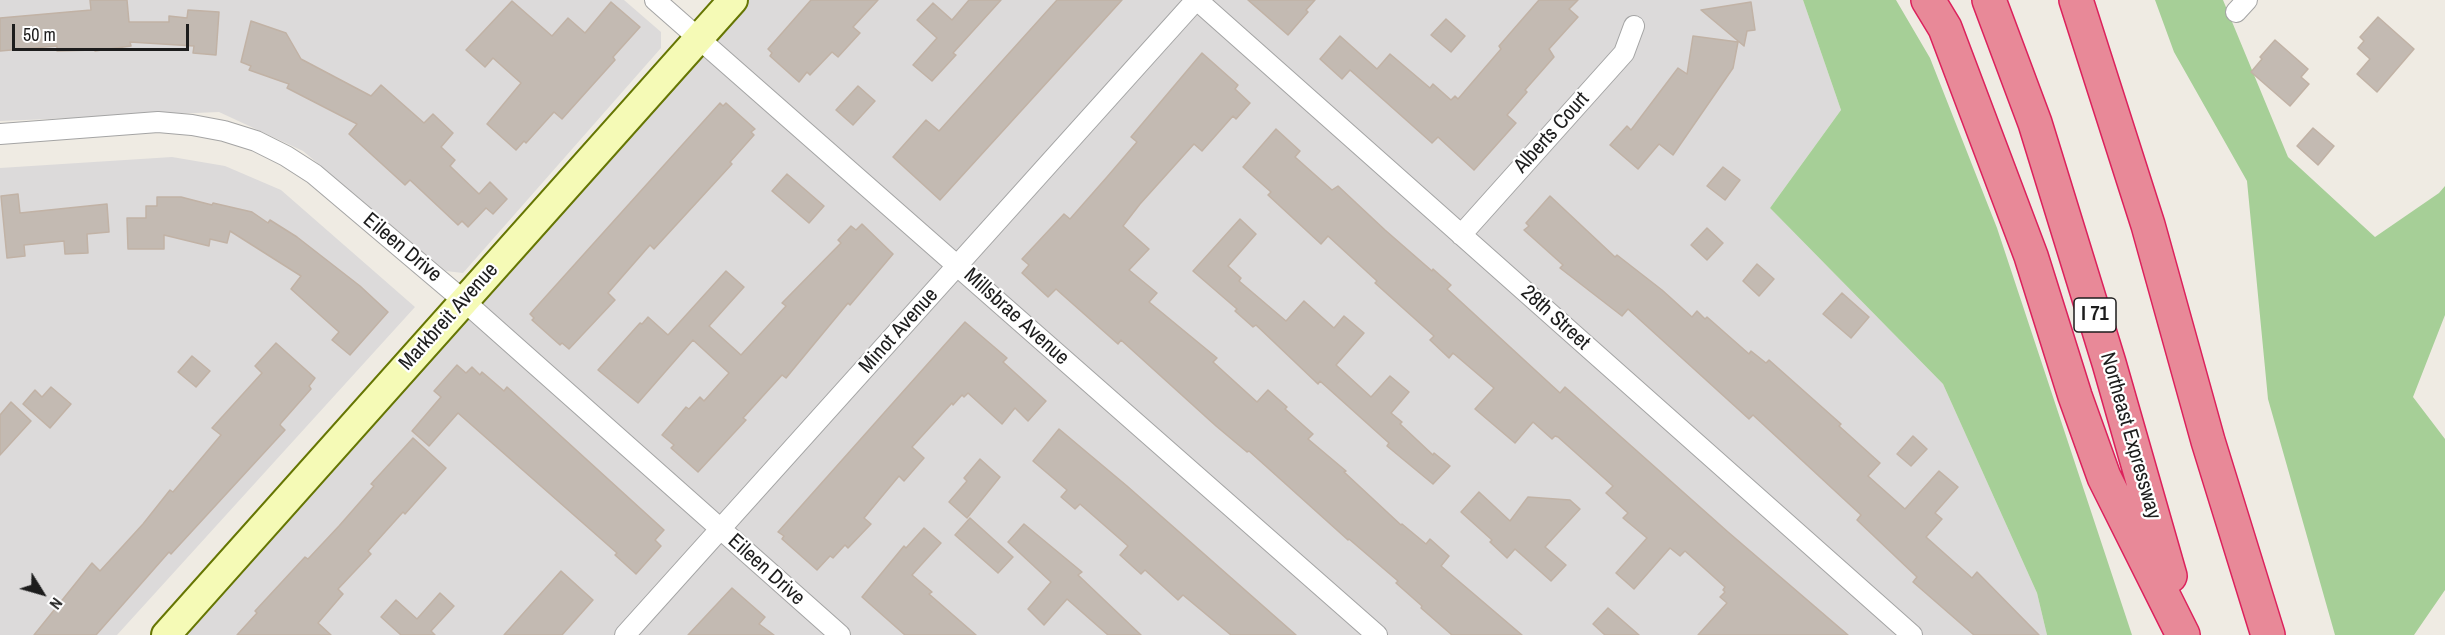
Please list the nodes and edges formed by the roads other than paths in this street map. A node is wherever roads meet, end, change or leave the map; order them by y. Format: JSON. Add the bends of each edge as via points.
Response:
{"nodes":[{"id":1,"x":655,"y":0,"type":"edge"},
{"id":2,"x":733,"y":0,"type":"edge"},
{"id":3,"x":1197,"y":0,"type":"edge"},
{"id":4,"x":1928,"y":0,"type":"edge"},
{"id":5,"x":1989,"y":0,"type":"edge"},
{"id":6,"x":2076,"y":0,"type":"edge"},
{"id":7,"x":1635,"y":26,"type":"dead end"},
{"id":8,"x":699,"y":38,"type":"junction"},
{"id":9,"x":0,"y":134,"type":"edge"},
{"id":10,"x":1461,"y":235,"type":"junction"},
{"id":11,"x":958,"y":266,"type":"junction"},
{"id":12,"x":464,"y":301,"type":"junction"},
{"id":13,"x":720,"y":529,"type":"junction"},
{"id":14,"x":166,"y":635,"type":"edge"},
{"id":15,"x":625,"y":635,"type":"edge"},
{"id":16,"x":840,"y":635,"type":"edge"},
{"id":17,"x":1377,"y":635,"type":"edge"},
{"id":18,"x":1912,"y":635,"type":"edge"},
{"id":19,"x":2185,"y":635,"type":"edge"},
{"id":20,"x":2268,"y":635,"type":"edge"}],
"edges":[{"from":1,"to":8,"type":"street","name":"Millsbrae Avenue"},
{"from":2,"to":8,"type":"street","name":"Markbreit Avenue"},
{"from":3,"to":10,"type":"street","name":"28th Street"},
{"from":3,"to":11,"type":"street","name":"Minot Avenue"},
{"from":4,"to":19,"type":"highway","via":[[1945,28],[2031,255],[2104,477]]},
{"from":5,"to":19,"type":"highway","name":"Northeast Expressway","number":"I 71","via":[[2035,123],[2109,363]]},
{"from":6,"to":20,"type":"highway","via":[[2148,225],[2208,441]]},
{"from":7,"to":10,"type":"street","name":"Alberts Court","via":[[1624,53]]},
{"from":8,"to":11,"type":"street","name":"Millsbrae Avenue"},
{"from":8,"to":12,"type":"street","name":"Markbreit Avenue"},
{"from":9,"to":12,"type":"street","name":"Eileen Drive","via":[[158,122],[192,124],[256,141],[314,174]]},
{"from":10,"to":18,"type":"street","name":"28th Street"},
{"from":11,"to":13,"type":"street","name":"Minot Avenue"},
{"from":11,"to":17,"type":"street","name":"Millsbrae Avenue"},
{"from":12,"to":13,"type":"street","name":"Eileen Drive"},
{"from":12,"to":14,"type":"street","name":"Markbreit Avenue"},
{"from":13,"to":15,"type":"street","name":"Minot Avenue"},
{"from":13,"to":16,"type":"street","name":"Eileen Drive"}]}
